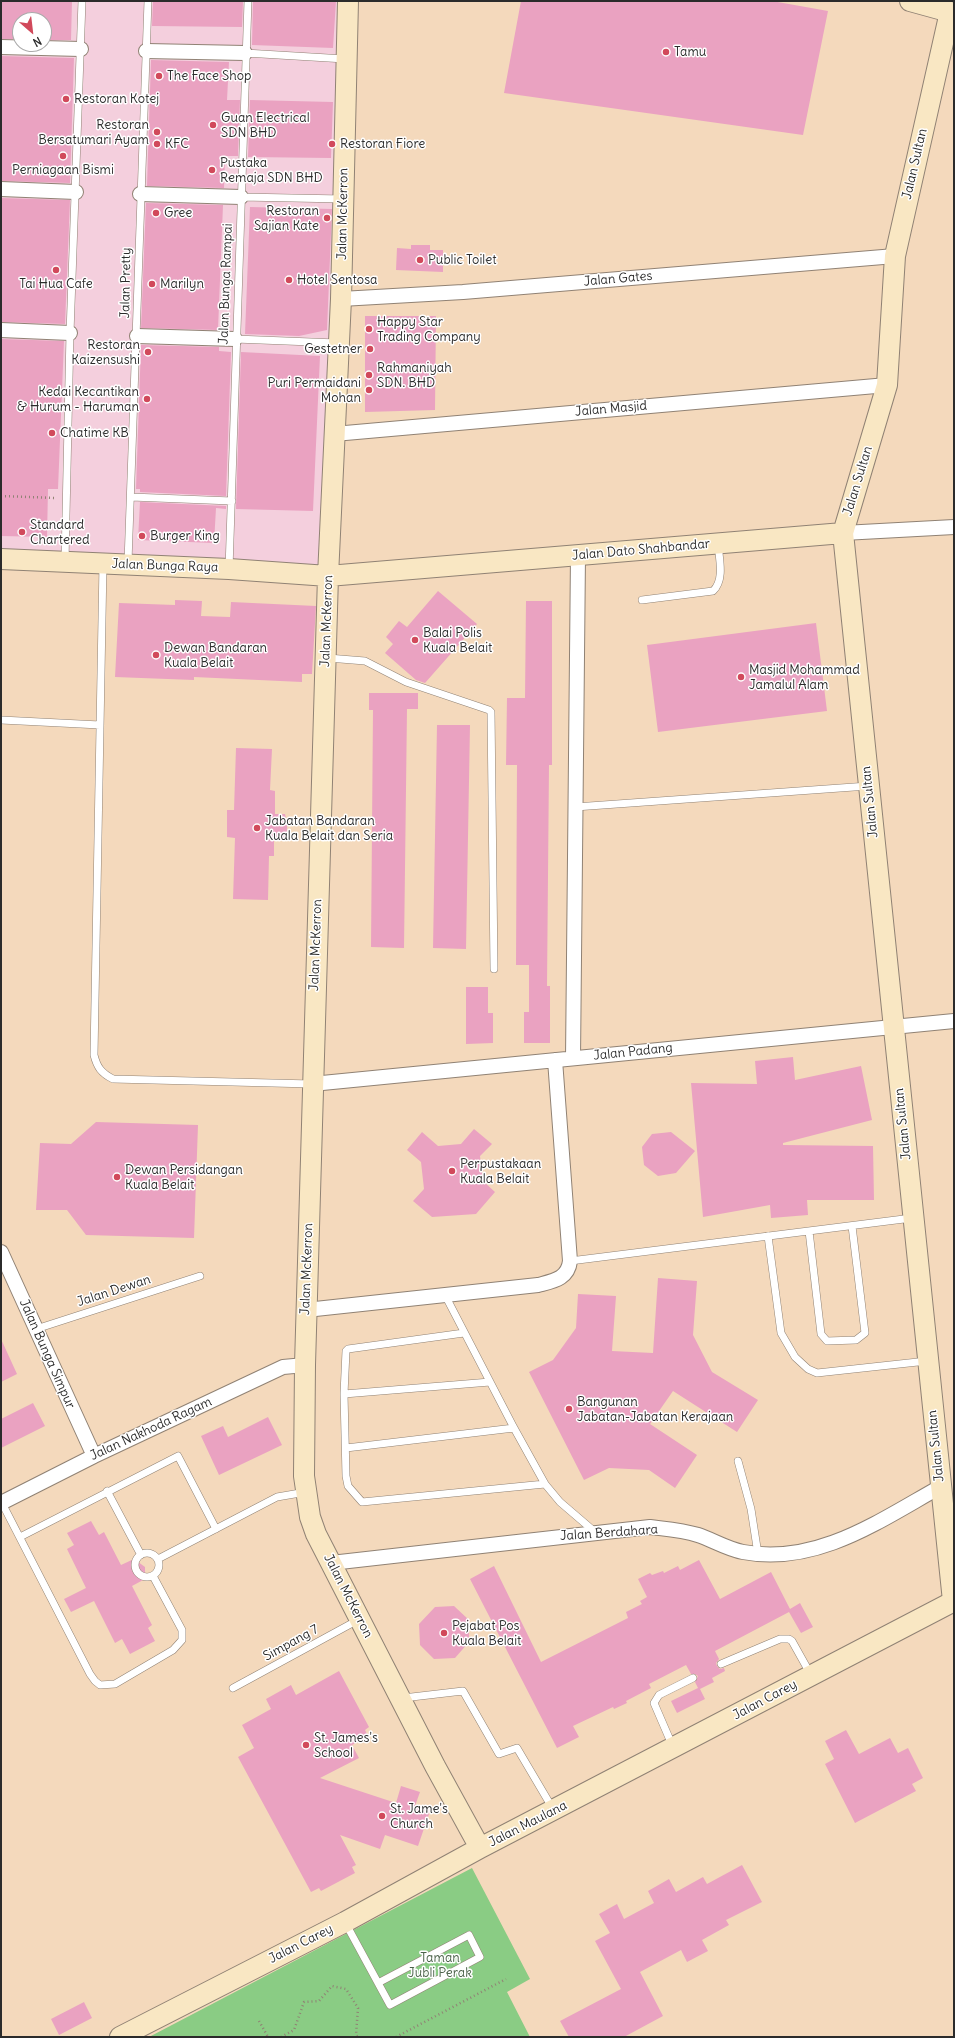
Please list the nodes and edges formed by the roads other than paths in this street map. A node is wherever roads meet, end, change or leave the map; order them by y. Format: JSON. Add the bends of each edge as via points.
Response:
{"nodes":[{"id":1,"x":82,"y":1,"type":"edge"},
{"id":2,"x":148,"y":1,"type":"edge"},
{"id":3,"x":248,"y":1,"type":"edge"},
{"id":4,"x":348,"y":1,"type":"edge"},
{"id":5,"x":910,"y":1,"type":"edge"},
{"id":6,"x":952,"y":13,"type":"edge"},
{"id":7,"x":1,"y":47,"type":"edge"},
{"id":8,"x":81,"y":49,"type":"junction"},
{"id":9,"x":146,"y":51,"type":"junction"},
{"id":10,"x":245,"y":53,"type":"junction"},
{"id":11,"x":346,"y":59,"type":"junction"},
{"id":12,"x":1,"y":188,"type":"edge"},
{"id":13,"x":76,"y":192,"type":"junction"},
{"id":14,"x":140,"y":194,"type":"junction"},
{"id":15,"x":241,"y":197,"type":"junction"},
{"id":16,"x":343,"y":199,"type":"junction"},
{"id":17,"x":895,"y":256,"type":"junction"},
{"id":18,"x":341,"y":299,"type":"junction"},
{"id":19,"x":1,"y":330,"type":"edge"},
{"id":20,"x":70,"y":333,"type":"junction"},
{"id":21,"x":137,"y":336,"type":"junction"},
{"id":22,"x":235,"y":339,"type":"junction"},
{"id":23,"x":340,"y":343,"type":"junction"},
{"id":24,"x":888,"y":384,"type":"junction"},
{"id":25,"x":334,"y":434,"type":"junction"},
{"id":26,"x":131,"y":497,"type":"junction"},
{"id":27,"x":232,"y":501,"type":"junction"},
{"id":28,"x":954,"y":527,"type":"edge"},
{"id":29,"x":843,"y":533,"type":"junction"},
{"id":30,"x":718,"y":544,"type":"junction"},
{"id":31,"x":578,"y":555,"type":"junction"},
{"id":32,"x":1,"y":559,"type":"edge"},
{"id":33,"x":65,"y":562,"type":"junction"},
{"id":34,"x":103,"y":564,"type":"junction"},
{"id":35,"x":128,"y":565,"type":"junction"},
{"id":36,"x":229,"y":569,"type":"junction"},
{"id":37,"x":328,"y":576,"type":"junction"},
{"id":38,"x":642,"y":600,"type":"dead end"},
{"id":39,"x":326,"y":658,"type":"junction"},
{"id":40,"x":1,"y":720,"type":"edge"},
{"id":41,"x":100,"y":725,"type":"junction"},
{"id":42,"x":868,"y":786,"type":"junction"},
{"id":43,"x":575,"y":807,"type":"junction"},
{"id":44,"x":494,"y":970,"type":"dead end"},
{"id":45,"x":954,"y":1021,"type":"edge"},
{"id":46,"x":893,"y":1027,"type":"junction"},
{"id":47,"x":573,"y":1058,"type":"junction"},
{"id":48,"x":555,"y":1060,"type":"junction"},
{"id":49,"x":312,"y":1084,"type":"junction"},
{"id":50,"x":912,"y":1218,"type":"junction"},
{"id":51,"x":852,"y":1226,"type":"junction"},
{"id":52,"x":809,"y":1231,"type":"junction"},
{"id":53,"x":768,"y":1236,"type":"junction"},
{"id":54,"x":1,"y":1252,"type":"edge"},
{"id":55,"x":570,"y":1261,"type":"junction"},
{"id":56,"x":200,"y":1276,"type":"dead end"},
{"id":57,"x":445,"y":1295,"type":"junction"},
{"id":58,"x":306,"y":1310,"type":"junction"},
{"id":59,"x":36,"y":1329,"type":"junction"},
{"id":60,"x":464,"y":1333,"type":"junction"},
{"id":61,"x":927,"y":1361,"type":"junction"},
{"id":62,"x":305,"y":1365,"type":"junction"},
{"id":63,"x":490,"y":1382,"type":"junction"},
{"id":64,"x":344,"y":1394,"type":"junction"},
{"id":65,"x":514,"y":1428,"type":"junction"},
{"id":66,"x":346,"y":1448,"type":"junction"},
{"id":67,"x":94,"y":1456,"type":"junction"},
{"id":68,"x":738,"y":1461,"type":"dead end"},
{"id":69,"x":545,"y":1484,"type":"junction"},
{"id":70,"x":940,"y":1487,"type":"junction"},
{"id":71,"x":107,"y":1491,"type":"junction"},
{"id":72,"x":306,"y":1492,"type":"junction"},
{"id":73,"x":2,"y":1503,"type":"edge"},
{"id":74,"x":216,"y":1529,"type":"junction"},
{"id":75,"x":595,"y":1532,"type":"junction"},
{"id":76,"x":20,"y":1537,"type":"junction"},
{"id":77,"x":758,"y":1554,"type":"junction"},
{"id":78,"x":141,"y":1555,"type":"junction"},
{"id":79,"x":158,"y":1559,"type":"junction"},
{"id":80,"x":331,"y":1563,"type":"junction"},
{"id":81,"x":153,"y":1576,"type":"junction"},
{"id":82,"x":954,"y":1601,"type":"edge"},
{"id":83,"x":360,"y":1619,"type":"junction"},
{"id":84,"x":721,"y":1664,"type":"dead end"},
{"id":85,"x":811,"y":1675,"type":"junction"},
{"id":86,"x":693,"y":1678,"type":"dead end"},
{"id":87,"x":233,"y":1688,"type":"dead end"},
{"id":88,"x":401,"y":1699,"type":"junction"},
{"id":89,"x":673,"y":1748,"type":"junction"},
{"id":90,"x":576,"y":1799,"type":"joint"},
{"id":91,"x":554,"y":1811,"type":"junction"},
{"id":92,"x":480,"y":1848,"type":"junction"},
{"id":93,"x":345,"y":1922,"type":"junction"},
{"id":94,"x":378,"y":1983,"type":"junction"},
{"id":95,"x":120,"y":2037,"type":"edge"}],
"edges":[{"from":1,"to":8,"type":"lane"},
{"from":2,"to":9,"type":"lane","name":"Jalan Pretty"},
{"from":3,"to":10,"type":"lane","name":"Jalan Bunga Rampai"},
{"from":4,"to":11,"type":"street","name":"Jalan McKerron"},
{"from":5,"to":6,"type":"street"},
{"from":6,"to":17,"type":"street","name":"Jalan Sultan"},
{"from":7,"to":8,"type":"street"},
{"from":8,"to":13,"type":"lane"},
{"from":9,"to":10,"type":"street"},
{"from":9,"to":14,"type":"lane","name":"Jalan Pretty"},
{"from":10,"to":11,"type":"lane"},
{"from":10,"to":15,"type":"lane","name":"Jalan Bunga Rampai"},
{"from":11,"to":16,"type":"street","name":"Jalan McKerron"},
{"from":12,"to":13,"type":"street"},
{"from":13,"to":20,"type":"lane"},
{"from":14,"to":15,"type":"street"},
{"from":14,"to":21,"type":"lane","name":"Jalan Pretty"},
{"from":15,"to":16,"type":"lane"},
{"from":15,"to":22,"type":"lane","name":"Jalan Bunga Rampai"},
{"from":16,"to":18,"type":"street","name":"Jalan McKerron"},
{"from":17,"to":18,"type":"street","name":"Jalan Gates","via":[[463,292]]},
{"from":17,"to":24,"type":"street","name":"Jalan Sultan"},
{"from":18,"to":23,"type":"street","name":"Jalan McKerron"},
{"from":19,"to":20,"type":"street"},
{"from":20,"to":33,"type":"lane"},
{"from":21,"to":22,"type":"street"},
{"from":21,"to":26,"type":"lane","name":"Jalan Pretty"},
{"from":22,"to":23,"type":"lane"},
{"from":22,"to":27,"type":"lane","name":"Jalan Bunga Rampai"},
{"from":23,"to":25,"type":"street","name":"Jalan McKerron"},
{"from":24,"to":25,"type":"street","name":"Jalan Masjid"},
{"from":24,"to":29,"type":"street","name":"Jalan Sultan"},
{"from":25,"to":37,"type":"street","name":"Jalan McKerron"},
{"from":26,"to":27,"type":"lane"},
{"from":26,"to":35,"type":"lane","name":"Jalan Pretty"},
{"from":27,"to":36,"type":"lane","name":"Jalan Bunga Rampai"},
{"from":28,"to":29,"type":"street","name":"Jalan Dato Shahbandar"},
{"from":29,"to":30,"type":"street","name":"Jalan Dato Shahbandar"},
{"from":29,"to":42,"type":"street","name":"Jalan Sultan"},
{"from":30,"to":31,"type":"street","name":"Jalan Dato Shahbandar"},
{"from":30,"to":38,"type":"lane","via":[[720,580],[718,587],[713,591]]},
{"from":31,"to":37,"type":"street","name":"Jalan Dato Shahbandar"},
{"from":31,"to":43,"type":"street"},
{"from":32,"to":33,"type":"street","name":"Jalan Bunga Raya"},
{"from":33,"to":34,"type":"street","name":"Jalan Bunga Raya"},
{"from":34,"to":35,"type":"street","name":"Jalan Bunga Raya"},
{"from":34,"to":41,"type":"lane"},
{"from":35,"to":36,"type":"street","name":"Jalan Bunga Raya"},
{"from":36,"to":37,"type":"street","name":"Jalan Bunga Raya"},
{"from":37,"to":39,"type":"street","name":"Jalan McKerron"},
{"from":39,"to":44,"type":"lane","via":[[365,661],[406,682],[491,712]]},
{"from":39,"to":49,"type":"street","name":"Jalan McKerron"},
{"from":40,"to":41,"type":"lane"},
{"from":41,"to":49,"type":"lane","via":[[94,1055],[97,1065],[103,1074],[113,1079]]},
{"from":42,"to":43,"type":"lane"},
{"from":42,"to":46,"type":"street","name":"Jalan Sultan"},
{"from":43,"to":47,"type":"street"},
{"from":45,"to":46,"type":"street","name":"Jalan Padang"},
{"from":46,"to":47,"type":"street","name":"Jalan Padang"},
{"from":46,"to":50,"type":"street","name":"Jalan Sultan"},
{"from":47,"to":48,"type":"street","name":"Jalan Padang"},
{"from":48,"to":49,"type":"street","name":"Jalan Padang"},
{"from":48,"to":55,"type":"street"},
{"from":49,"to":58,"type":"street","name":"Jalan McKerron"},
{"from":50,"to":51,"type":"lane"},
{"from":50,"to":61,"type":"street","name":"Jalan Sultan"},
{"from":51,"to":52,"type":"lane"},
{"from":51,"to":52,"type":"lane","via":[[864,1334],[856,1340],[827,1341],[821,1334]]},
{"from":52,"to":53,"type":"lane"},
{"from":53,"to":55,"type":"lane"},
{"from":53,"to":61,"type":"lane","via":[[781,1333],[795,1357],[808,1369],[817,1373]]},
{"from":54,"to":59,"type":"street","name":"Jalan Bunga Simpur"},
{"from":55,"to":57,"type":"street","via":[[569,1270],[554,1281]]},
{"from":56,"to":59,"type":"lane","name":"Jalan Dewan"},
{"from":57,"to":58,"type":"street"},
{"from":57,"to":60,"type":"lane"},
{"from":58,"to":62,"type":"street","name":"Jalan McKerron"},
{"from":59,"to":67,"type":"street","name":"Jalan Bunga Simpur"},
{"from":60,"to":63,"type":"lane"},
{"from":60,"to":64,"type":"lane","via":[[348,1349]]},
{"from":61,"to":70,"type":"street","name":"Jalan Sultan"},
{"from":62,"to":67,"type":"street","name":"Jalan Nakhoda Ragam","via":[[283,1367]]},
{"from":62,"to":72,"type":"street","name":"Jalan McKerron"},
{"from":63,"to":64,"type":"lane"},
{"from":63,"to":65,"type":"lane"},
{"from":64,"to":66,"type":"lane"},
{"from":65,"to":66,"type":"lane"},
{"from":65,"to":69,"type":"lane"},
{"from":66,"to":69,"type":"lane","via":[[348,1486],[362,1502]]},
{"from":67,"to":73,"type":"street","name":"Jalan Nakhoda Ragam"},
{"from":68,"to":77,"type":"lane","via":[[751,1509]]},
{"from":69,"to":75,"type":"lane","via":[[560,1502]]},
{"from":70,"to":77,"type":"street","name":"Jalan Berdahara","via":[[834,1543],[785,1555]]},
{"from":70,"to":82,"type":"street","name":"Jalan Sultan"},
{"from":71,"to":74,"type":"lane","via":[[178,1456]]},
{"from":71,"to":76,"type":"lane"},
{"from":71,"to":78,"type":"lane"},
{"from":72,"to":74,"type":"lane","via":[[276,1497]]},
{"from":72,"to":80,"type":"street","name":"Jalan McKerron","via":[[313,1526]]},
{"from":73,"to":76,"type":"lane"},
{"from":74,"to":79,"type":"lane"},
{"from":75,"to":77,"type":"street","name":"Jalan Berdahara","via":[[650,1527],[672,1529],[698,1535],[742,1552]]},
{"from":75,"to":80,"type":"street","name":"Jalan Berdahara"},
{"from":76,"to":81,"type":"lane","via":[[90,1674],[100,1685],[115,1684],[173,1650],[182,1640],[182,1630]]},
{"from":78,"to":79,"type":"lane","via":[[148,1553]]},
{"from":78,"to":81,"type":"lane","via":[[135,1561],[135,1569],[141,1576]]},
{"from":79,"to":81,"type":"lane","via":[[158,1570]]},
{"from":80,"to":83,"type":"street","name":"Jalan McKerron"},
{"from":82,"to":85,"type":"street","name":"Jalan Carey"},
{"from":83,"to":87,"type":"lane","name":"Simpang 7"},
{"from":83,"to":88,"type":"street","name":"Jalan McKerron"},
{"from":84,"to":85,"type":"lane","via":[[785,1638],[792,1641]]},
{"from":85,"to":89,"type":"street","name":"Jalan Carey"},
{"from":86,"to":89,"type":"lane","via":[[659,1695],[654,1703]]},
{"from":88,"to":91,"type":"lane","via":[[463,1690],[499,1754],[517,1748]]},
{"from":88,"to":92,"type":"street","name":"Jalan McKerron"},
{"from":89,"to":90,"type":"street","name":"Jalan Carey"},
{"from":90,"to":91,"type":"street","name":"Jalan Maulana"},
{"from":91,"to":92,"type":"street","name":"Jalan Maulana"},
{"from":92,"to":93,"type":"street","name":"Jalan Carey"},
{"from":93,"to":94,"type":"lane"},
{"from":93,"to":95,"type":"street","name":"Jalan Carey","via":[[144,2028]]},
{"from":94,"to":94,"type":"lane","via":[[390,2005],[480,1957],[469,1935]]}]}
